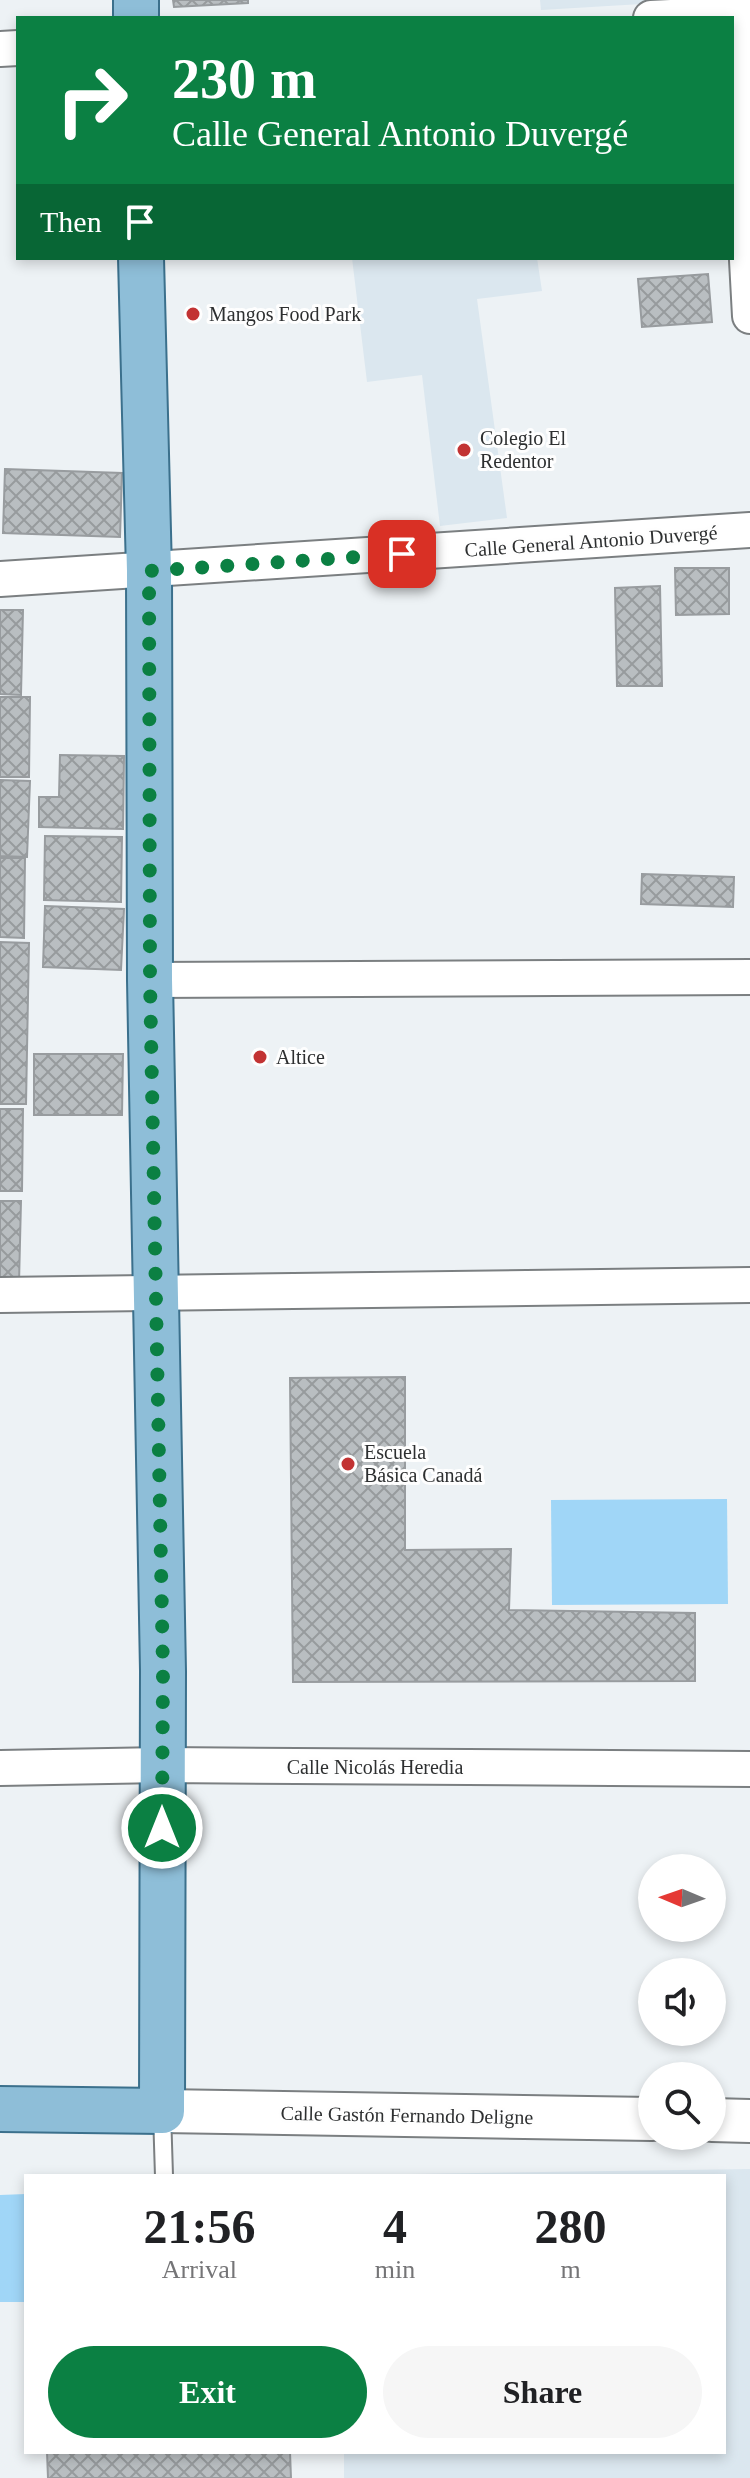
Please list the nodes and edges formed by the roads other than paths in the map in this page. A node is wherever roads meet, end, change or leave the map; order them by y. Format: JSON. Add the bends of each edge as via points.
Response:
{"nodes":[{"id":1,"x":739,"y":9,"type":"edge"},
{"id":2,"x":671,"y":16,"type":"edge"},
{"id":3,"x":141,"y":260,"type":"edge"},
{"id":4,"x":750,"y":316,"type":"edge"},
{"id":5,"x":750,"y":530,"type":"edge"},
{"id":6,"x":149,"y":571,"type":"junction"},
{"id":7,"x":0,"y":579,"type":"edge"},
{"id":8,"x":750,"y":977,"type":"edge"},
{"id":9,"x":150,"y":980,"type":"junction"},
{"id":10,"x":750,"y":1285,"type":"edge"},
{"id":11,"x":154,"y":1293,"type":"junction"},
{"id":12,"x":0,"y":1295,"type":"edge"},
{"id":13,"x":162,"y":1765,"type":"junction"},
{"id":14,"x":0,"y":1768,"type":"edge"},
{"id":15,"x":750,"y":1769,"type":"edge"},
{"id":16,"x":0,"y":2109,"type":"edge"},
{"id":17,"x":162,"y":2111,"type":"junction"},
{"id":18,"x":638,"y":2119,"type":"edge"},
{"id":19,"x":726,"y":2120,"type":"edge"},
{"id":20,"x":750,"y":2121,"type":"edge"},
{"id":21,"x":164,"y":2174,"type":"edge"}],
"edges":[{"from":1,"to":2,"type":"street"},
{"from":1,"to":4,"type":"street"},
{"from":3,"to":6,"type":"main road"},
{"from":5,"to":6,"type":"street","name":"Calle General Antonio Duvergé"},
{"from":6,"to":7,"type":"street","name":"Calle General Antonio Duvergé"},
{"from":6,"to":9,"type":"main road"},
{"from":8,"to":9,"type":"street"},
{"from":9,"to":11,"type":"main road"},
{"from":10,"to":11,"type":"street"},
{"from":11,"to":12,"type":"street"},
{"from":11,"to":13,"type":"main road"},
{"from":13,"to":14,"type":"street","name":"Calle Nicolás Heredia"},
{"from":13,"to":15,"type":"street","name":"Calle Nicolás Heredia"},
{"from":13,"to":17,"type":"main road"},
{"from":16,"to":17,"type":"main road"},
{"from":17,"to":18,"type":"street","name":"Calle Gastón Fernando Deligne"},
{"from":17,"to":21,"type":"lane"},
{"from":19,"to":20,"type":"street"}]}
